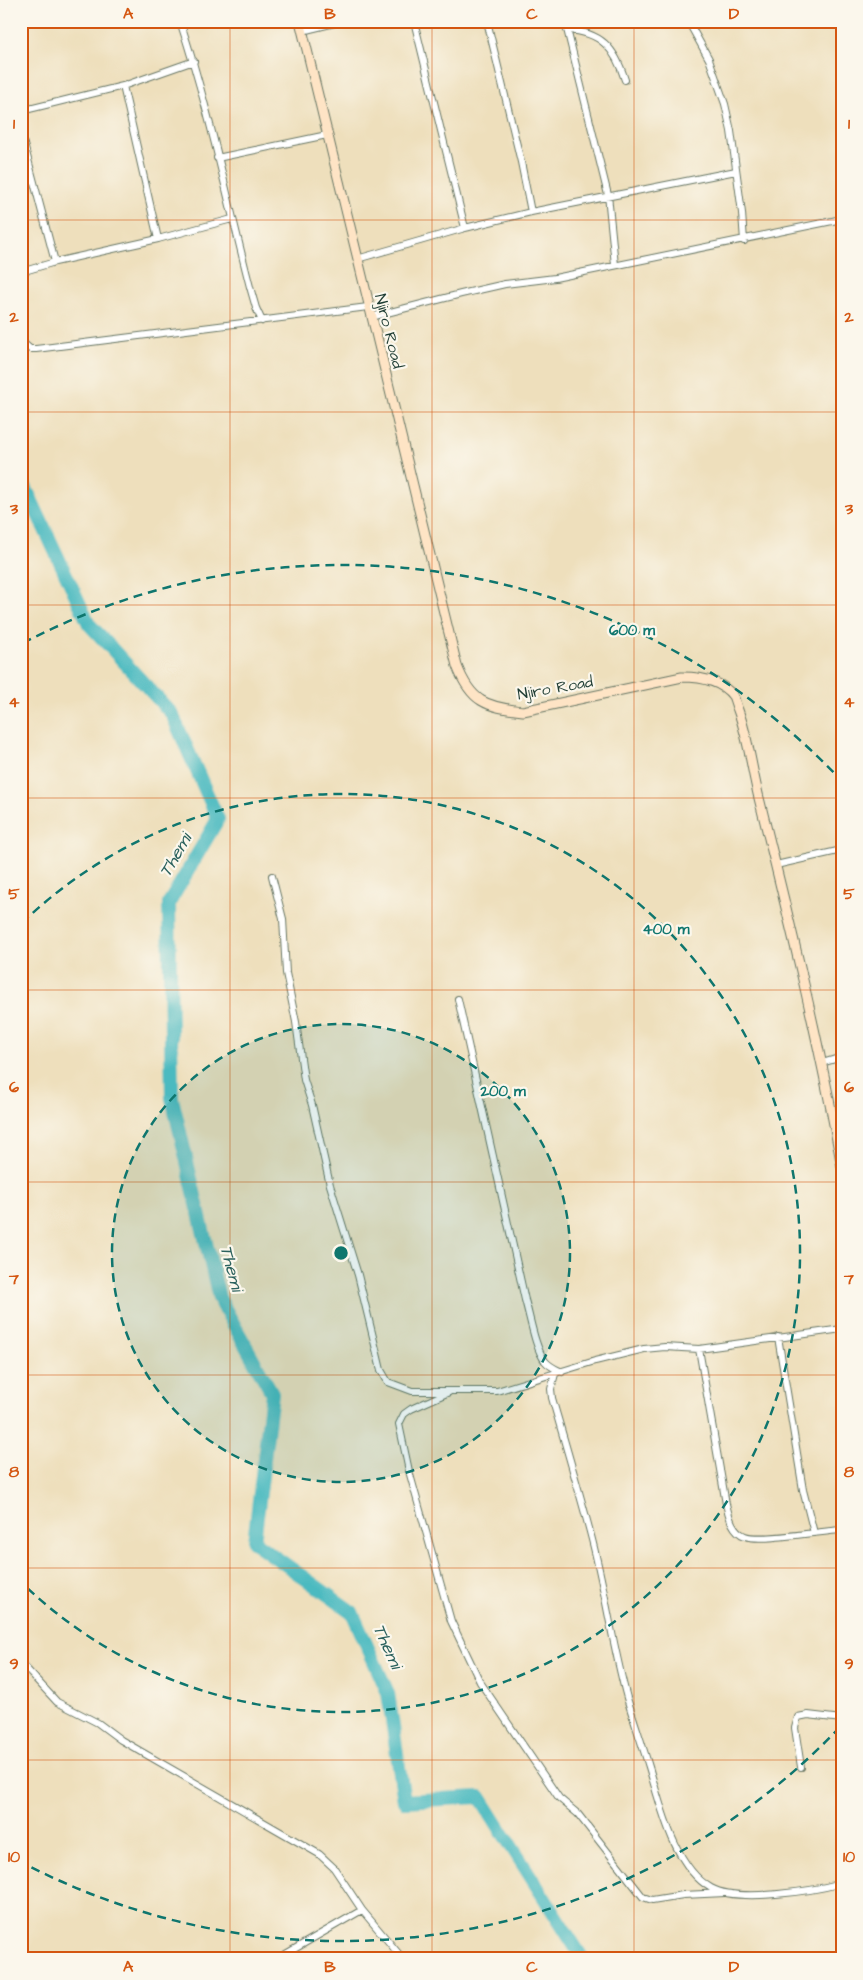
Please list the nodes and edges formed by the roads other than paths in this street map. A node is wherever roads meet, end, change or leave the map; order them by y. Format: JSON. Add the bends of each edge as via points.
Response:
{"nodes":[{"id":1,"x":180,"y":21,"type":"edge"},
{"id":2,"x":300,"y":21,"type":"edge"},
{"id":3,"x":344,"y":21,"type":"edge"},
{"id":4,"x":414,"y":21,"type":"edge"},
{"id":5,"x":487,"y":21,"type":"edge"},
{"id":6,"x":565,"y":21,"type":"edge"},
{"id":7,"x":688,"y":21,"type":"edge"},
{"id":8,"x":567,"y":30,"type":"junction"},
{"id":9,"x":302,"y":31,"type":"junction"},
{"id":10,"x":194,"y":61,"type":"junction"},
{"id":11,"x":625,"y":80,"type":"dead end"},
{"id":12,"x":123,"y":86,"type":"junction"},
{"id":13,"x":21,"y":111,"type":"edge"},
{"id":14,"x":21,"y":133,"type":"edge"},
{"id":15,"x":327,"y":135,"type":"junction"},
{"id":16,"x":217,"y":158,"type":"junction"},
{"id":17,"x":736,"y":171,"type":"junction"},
{"id":18,"x":608,"y":196,"type":"junction"},
{"id":19,"x":531,"y":212,"type":"junction"},
{"id":20,"x":232,"y":219,"type":"junction"},
{"id":21,"x":842,"y":219,"type":"edge"},
{"id":22,"x":465,"y":228,"type":"junction"},
{"id":23,"x":158,"y":239,"type":"junction"},
{"id":24,"x":744,"y":241,"type":"junction"},
{"id":25,"x":357,"y":259,"type":"junction"},
{"id":26,"x":55,"y":262,"type":"junction"},
{"id":27,"x":615,"y":264,"type":"junction"},
{"id":28,"x":21,"y":272,"type":"edge"},
{"id":29,"x":368,"y":307,"type":"junction"},
{"id":30,"x":371,"y":317,"type":"junction"},
{"id":31,"x":262,"y":322,"type":"junction"},
{"id":32,"x":21,"y":341,"type":"edge"},
{"id":33,"x":842,"y":850,"type":"edge"},
{"id":34,"x":776,"y":865,"type":"junction"},
{"id":35,"x":272,"y":876,"type":"dead end"},
{"id":36,"x":458,"y":999,"type":"dead end"},
{"id":37,"x":842,"y":1057,"type":"edge"},
{"id":38,"x":822,"y":1063,"type":"junction"},
{"id":39,"x":838,"y":1129,"type":"edge"},
{"id":40,"x":842,"y":1168,"type":"edge"},
{"id":41,"x":842,"y":1329,"type":"edge"},
{"id":42,"x":778,"y":1337,"type":"junction"},
{"id":43,"x":699,"y":1349,"type":"junction"},
{"id":44,"x":562,"y":1372,"type":"junction"},
{"id":45,"x":555,"y":1374,"type":"junction"},
{"id":46,"x":453,"y":1390,"type":"junction"},
{"id":47,"x":842,"y":1530,"type":"edge"},
{"id":48,"x":814,"y":1533,"type":"junction"},
{"id":49,"x":21,"y":1663,"type":"edge"},
{"id":50,"x":842,"y":1719,"type":"edge"},
{"id":51,"x":801,"y":1767,"type":"dead end"},
{"id":52,"x":842,"y":1883,"type":"edge"},
{"id":53,"x":725,"y":1894,"type":"junction"},
{"id":54,"x":362,"y":1910,"type":"junction"},
{"id":55,"x":277,"y":1959,"type":"edge"},
{"id":56,"x":403,"y":1959,"type":"edge"}],
"edges":[{"from":1,"to":10,"type":"street"},
{"from":2,"to":9,"type":"street","name":"Njiro Road"},
{"from":3,"to":9,"type":"street"},
{"from":4,"to":22,"type":"street"},
{"from":5,"to":19,"type":"street"},
{"from":6,"to":8,"type":"street"},
{"from":7,"to":17,"type":"street","via":[[709,59],[725,104]]},
{"from":8,"to":11,"type":"street","via":[[582,31],[599,39],[620,62]]},
{"from":8,"to":18,"type":"street"},
{"from":9,"to":15,"type":"street","name":"Njiro Road"},
{"from":10,"to":12,"type":"street"},
{"from":10,"to":16,"type":"street"},
{"from":12,"to":13,"type":"street"},
{"from":12,"to":23,"type":"street"},
{"from":14,"to":26,"type":"street"},
{"from":15,"to":16,"type":"street"},
{"from":15,"to":25,"type":"street","name":"Njiro Road"},
{"from":16,"to":20,"type":"street"},
{"from":17,"to":18,"type":"street"},
{"from":17,"to":24,"type":"street"},
{"from":18,"to":19,"type":"street"},
{"from":18,"to":27,"type":"street"},
{"from":19,"to":22,"type":"street"},
{"from":20,"to":23,"type":"street"},
{"from":20,"to":31,"type":"street"},
{"from":21,"to":24,"type":"street"},
{"from":22,"to":25,"type":"street"},
{"from":23,"to":26,"type":"street"},
{"from":24,"to":27,"type":"street"},
{"from":25,"to":29,"type":"street","name":"Njiro Road"},
{"from":26,"to":28,"type":"street"},
{"from":27,"to":30,"type":"street","via":[[555,278],[505,284]]},
{"from":29,"to":30,"type":"street","name":"Njiro Road"},
{"from":29,"to":31,"type":"street"},
{"from":30,"to":34,"type":"street","name":"Njiro Road","via":[[457,666],[469,691],[484,703],[499,709],[523,711],[682,676],[710,680],[732,696],[742,721]]},
{"from":31,"to":32,"type":"street","via":[[36,349],[30,349]]},
{"from":33,"to":34,"type":"street"},
{"from":34,"to":38,"type":"street","name":"Njiro Road"},
{"from":35,"to":46,"type":"street","via":[[283,919],[286,973],[304,1080],[381,1370],[388,1382],[412,1391]]},
{"from":36,"to":44,"type":"street","via":[[536,1341],[544,1360]]},
{"from":37,"to":38,"type":"street"},
{"from":38,"to":39,"type":"street","name":"Njiro Road"},
{"from":39,"to":40,"type":"street","name":"Njiro Road"},
{"from":41,"to":42,"type":"street"},
{"from":42,"to":43,"type":"street"},
{"from":42,"to":48,"type":"street","via":[[803,1490]]},
{"from":43,"to":44,"type":"street","via":[[644,1349]]},
{"from":43,"to":48,"type":"street","via":[[730,1521],[745,1536],[760,1538]]},
{"from":44,"to":45,"type":"street"},
{"from":45,"to":46,"type":"street","via":[[497,1391]]},
{"from":45,"to":53,"type":"street","via":[[550,1389],[552,1398],[590,1532],[627,1699],[666,1822],[683,1859],[696,1877]]},
{"from":46,"to":53,"type":"street","via":[[411,1409],[399,1424],[451,1621],[480,1682],[559,1798],[578,1814],[643,1897],[652,1900]]},
{"from":47,"to":48,"type":"street"},
{"from":49,"to":54,"type":"street","via":[[57,1702],[319,1854],[334,1868]]},
{"from":50,"to":51,"type":"street","via":[[798,1717],[795,1728]]},
{"from":52,"to":53,"type":"street","via":[[808,1891]]},
{"from":54,"to":55,"type":"street"},
{"from":54,"to":56,"type":"street"}]}
